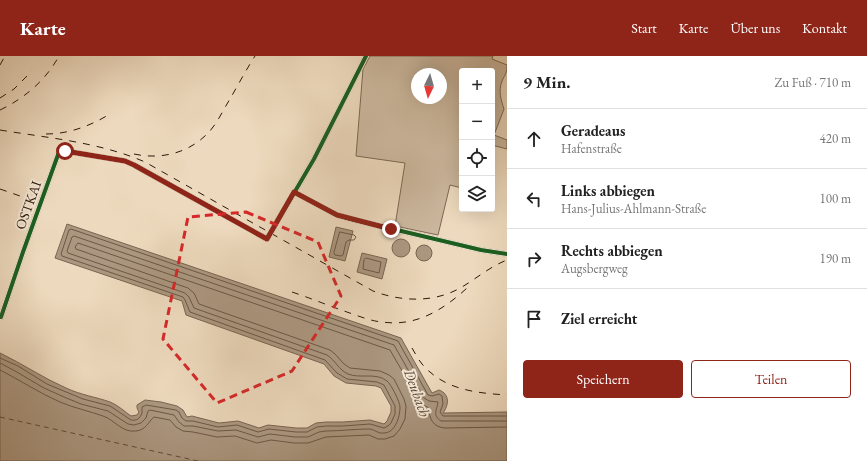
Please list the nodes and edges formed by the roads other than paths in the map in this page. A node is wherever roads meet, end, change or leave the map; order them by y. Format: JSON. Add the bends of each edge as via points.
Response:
{"nodes":[{"id":1,"x":366,"y":56,"type":"edge"},
{"id":2,"x":294,"y":192,"type":"junction"},
{"id":3,"x":507,"y":254,"type":"edge"},
{"id":4,"x":2,"y":317,"type":"dead end"}],
"edges":[{"from":1,"to":2,"type":"street"},
{"from":2,"to":3,"type":"street","via":[[337,215]]},
{"from":2,"to":4,"type":"street","name":"OSTKAI","via":[[267,239],[125,161],[59,152]]}]}
